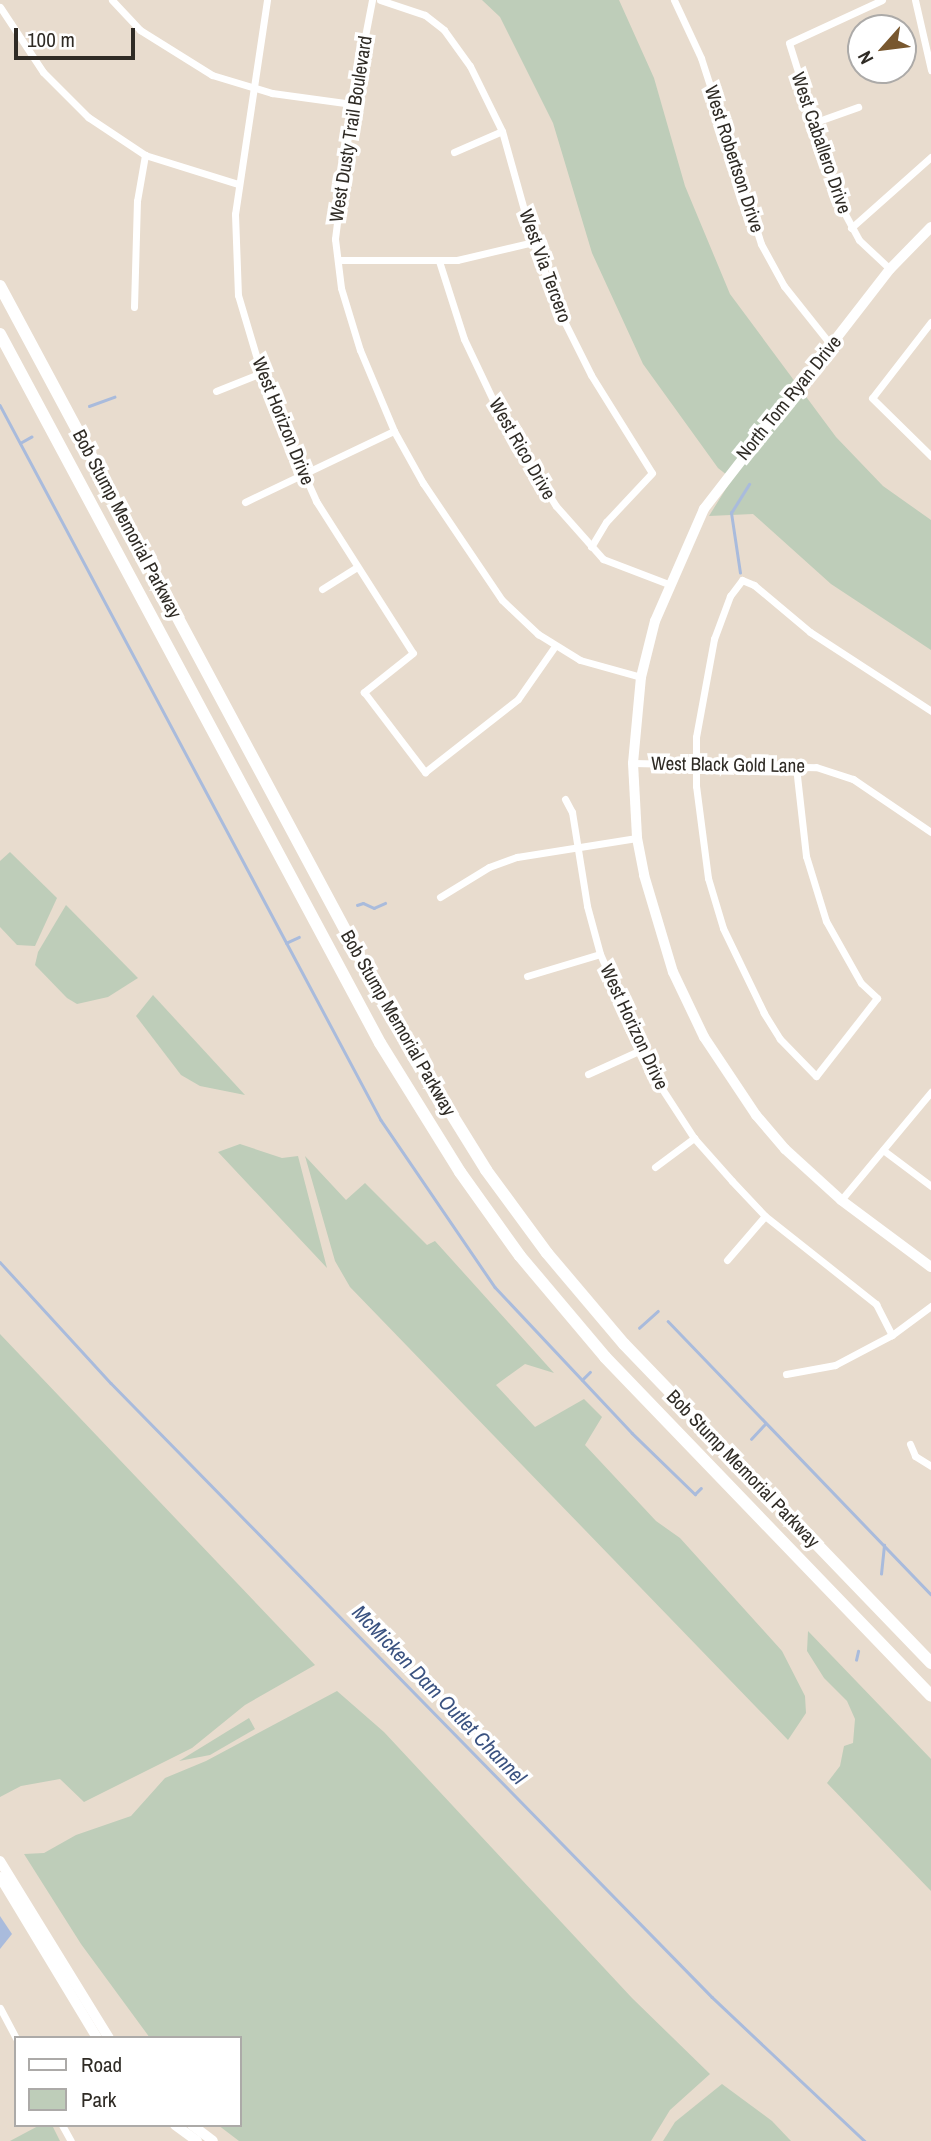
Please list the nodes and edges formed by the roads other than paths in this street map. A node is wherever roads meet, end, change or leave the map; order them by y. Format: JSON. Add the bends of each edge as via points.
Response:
{"nodes":[{"id":1,"x":112,"y":0,"type":"edge"},
{"id":2,"x":267,"y":0,"type":"edge"},
{"id":3,"x":372,"y":0,"type":"edge"},
{"id":4,"x":380,"y":0,"type":"edge"},
{"id":5,"x":674,"y":0,"type":"edge"},
{"id":6,"x":881,"y":0,"type":"edge"},
{"id":7,"x":915,"y":0,"type":"edge"},
{"id":8,"x":0,"y":7,"type":"edge"},
{"id":9,"x":931,"y":70,"type":"edge"},
{"id":10,"x":252,"y":87,"type":"junction"},
{"id":11,"x":352,"y":104,"type":"junction"},
{"id":12,"x":858,"y":107,"type":"dead end"},
{"id":13,"x":813,"y":123,"type":"junction"},
{"id":14,"x":502,"y":131,"type":"junction"},
{"id":15,"x":454,"y":152,"type":"dead end"},
{"id":16,"x":145,"y":155,"type":"junction"},
{"id":17,"x":931,"y":157,"type":"edge"},
{"id":18,"x":238,"y":184,"type":"junction"},
{"id":19,"x":931,"y":227,"type":"edge"},
{"id":20,"x":851,"y":228,"type":"junction"},
{"id":21,"x":533,"y":242,"type":"junction"},
{"id":22,"x":338,"y":260,"type":"junction"},
{"id":23,"x":439,"y":261,"type":"junction"},
{"id":24,"x":890,"y":270,"type":"junction"},
{"id":25,"x":0,"y":286,"type":"edge"},
{"id":26,"x":134,"y":307,"type":"dead end"},
{"id":27,"x":931,"y":322,"type":"edge"},
{"id":28,"x":0,"y":334,"type":"edge"},
{"id":29,"x":831,"y":345,"type":"junction"},
{"id":30,"x":261,"y":373,"type":"junction"},
{"id":31,"x":216,"y":391,"type":"dead end"},
{"id":32,"x":394,"y":431,"type":"junction"},
{"id":33,"x":931,"y":456,"type":"edge"},
{"id":34,"x":304,"y":475,"type":"junction"},
{"id":35,"x":245,"y":502,"type":"dead end"},
{"id":36,"x":591,"y":547,"type":"junction"},
{"id":37,"x":355,"y":568,"type":"junction"},
{"id":38,"x":668,"y":584,"type":"junction"},
{"id":39,"x":322,"y":589,"type":"dead end"},
{"id":40,"x":555,"y":646,"type":"junction"},
{"id":41,"x":641,"y":677,"type":"junction"},
{"id":42,"x":931,"y":711,"type":"edge"},
{"id":43,"x":633,"y":763,"type":"junction"},
{"id":44,"x":696,"y":765,"type":"junction"},
{"id":45,"x":796,"y":767,"type":"junction"},
{"id":46,"x":565,"y":799,"type":"dead end"},
{"id":47,"x":931,"y":832,"type":"edge"},
{"id":48,"x":637,"y":838,"type":"junction"},
{"id":49,"x":577,"y":847,"type":"junction"},
{"id":50,"x":440,"y":897,"type":"dead end"},
{"id":51,"x":600,"y":954,"type":"junction"},
{"id":52,"x":527,"y":976,"type":"dead end"},
{"id":53,"x":641,"y":1049,"type":"junction"},
{"id":54,"x":588,"y":1074,"type":"dead end"},
{"id":55,"x":931,"y":1092,"type":"edge"},
{"id":56,"x":694,"y":1138,"type":"junction"},
{"id":57,"x":883,"y":1150,"type":"junction"},
{"id":58,"x":655,"y":1167,"type":"dead end"},
{"id":59,"x":931,"y":1186,"type":"edge"},
{"id":60,"x":841,"y":1200,"type":"junction"},
{"id":61,"x":765,"y":1216,"type":"junction"},
{"id":62,"x":727,"y":1260,"type":"dead end"},
{"id":63,"x":931,"y":1267,"type":"edge"},
{"id":64,"x":931,"y":1306,"type":"edge"},
{"id":65,"x":892,"y":1335,"type":"junction"},
{"id":66,"x":786,"y":1374,"type":"dead end"},
{"id":67,"x":910,"y":1444,"type":"dead end"},
{"id":68,"x":931,"y":1466,"type":"edge"},
{"id":69,"x":931,"y":1663,"type":"edge"},
{"id":70,"x":931,"y":1696,"type":"edge"},
{"id":71,"x":1,"y":1869,"type":"edge"},
{"id":72,"x":0,"y":2008,"type":"edge"},
{"id":73,"x":15,"y":2036,"type":"edge"},
{"id":74,"x":96,"y":2036,"type":"edge"},
{"id":75,"x":108,"y":2036,"type":"edge"},
{"id":76,"x":178,"y":2127,"type":"edge"},
{"id":77,"x":194,"y":2127,"type":"edge"},
{"id":78,"x":197,"y":2141,"type":"edge"},
{"id":79,"x":213,"y":2141,"type":"edge"}],
"edges":[{"from":1,"to":10,"type":"street","via":[[170,53],[212,75]]},
{"from":2,"to":10,"type":"street","name":"West Horizon Drive"},
{"from":3,"to":11,"type":"street","name":"West Dusty Trail Boulevard"},
{"from":4,"to":14,"type":"street","name":"West Via Tercero","via":[[425,15],[444,30],[470,66]]},
{"from":5,"to":29,"type":"street","name":"West Robertson Drive","via":[[705,71],[761,244],[784,286]]},
{"from":6,"to":13,"type":"street","name":"West Caballero Drive","via":[[789,43]]},
{"from":7,"to":9,"type":"street"},
{"from":8,"to":16,"type":"street","via":[[43,72],[88,117]]},
{"from":10,"to":11,"type":"street"},
{"from":10,"to":18,"type":"street","name":"West Horizon Drive"},
{"from":11,"to":22,"type":"street","name":"West Dusty Trail Boulevard","via":[[337,207]]},
{"from":12,"to":13,"type":"street"},
{"from":13,"to":20,"type":"street","name":"West Caballero Drive"},
{"from":14,"to":15,"type":"street"},
{"from":14,"to":21,"type":"street","name":"West Via Tercero"},
{"from":16,"to":18,"type":"street"},
{"from":16,"to":26,"type":"street","via":[[137,201]]},
{"from":17,"to":20,"type":"street"},
{"from":18,"to":30,"type":"street","name":"West Horizon Drive","via":[[234,251],[239,295]]},
{"from":19,"to":24,"type":"street","name":"North Tom Ryan Drive"},
{"from":20,"to":24,"type":"street","name":"West Caballero Drive"},
{"from":21,"to":23,"type":"street","via":[[487,255]]},
{"from":21,"to":36,"type":"street","name":"West Via Tercero","via":[[561,315],[591,375],[652,473],[606,522]]},
{"from":22,"to":23,"type":"street"},
{"from":22,"to":32,"type":"street","name":"West Dusty Trail Boulevard","via":[[350,320]]},
{"from":23,"to":36,"type":"street","name":"West Rico Drive","via":[[464,339],[503,421],[556,506]]},
{"from":24,"to":29,"type":"street","name":"North Tom Ryan Drive"},
{"from":25,"to":69,"type":"highway","name":"Bob Stump Memorial Parkway","via":[[395,1023],[486,1170],[547,1253],[624,1344]]},
{"from":27,"to":33,"type":"street","via":[[872,398]]},
{"from":28,"to":70,"type":"highway","name":"Bob Stump Memorial Parkway","via":[[380,1043],[460,1172],[520,1256],[605,1357]]},
{"from":29,"to":38,"type":"street","name":"North Tom Ryan Drive","via":[[706,506]]},
{"from":30,"to":31,"type":"street"},
{"from":30,"to":34,"type":"street","name":"West Horizon Drive"},
{"from":32,"to":34,"type":"street"},
{"from":32,"to":40,"type":"street","name":"West Dusty Trail Boulevard","via":[[471,561],[502,600]]},
{"from":34,"to":35,"type":"street"},
{"from":34,"to":37,"type":"street","name":"West Horizon Drive"},
{"from":36,"to":38,"type":"street","name":"West Rico Drive","via":[[603,559]]},
{"from":37,"to":39,"type":"street"},
{"from":37,"to":40,"type":"street","name":"West Horizon Drive","via":[[413,653],[364,692],[425,772],[518,699]]},
{"from":38,"to":41,"type":"street","name":"North Tom Ryan Drive"},
{"from":40,"to":41,"type":"street","name":"West Dusty Trail Boulevard","via":[[618,674]]},
{"from":41,"to":43,"type":"street","name":"North Tom Ryan Drive"},
{"from":42,"to":44,"type":"street","via":[[810,632],[754,584],[742,580],[730,596],[712,648],[700,702]]},
{"from":43,"to":44,"type":"street","name":"West Black Gold Lane"},
{"from":43,"to":48,"type":"street","name":"North Tom Ryan Drive"},
{"from":44,"to":45,"type":"street","name":"West Black Gold Lane"},
{"from":44,"to":45,"type":"street","via":[[708,878],[723,928],[780,1040],[816,1076],[877,998],[860,983],[826,921],[806,856]]},
{"from":45,"to":47,"type":"street","name":"West Black Gold Lane","via":[[816,767],[853,779]]},
{"from":46,"to":49,"type":"street","name":"West Horizon Drive","via":[[572,812]]},
{"from":48,"to":49,"type":"street"},
{"from":48,"to":60,"type":"street","name":"North Tom Ryan Drive","via":[[658,929],[688,1010],[756,1115]]},
{"from":49,"to":50,"type":"street","via":[[517,857],[489,867]]},
{"from":49,"to":51,"type":"street","name":"West Horizon Drive"},
{"from":51,"to":52,"type":"street"},
{"from":51,"to":53,"type":"street","name":"West Horizon Drive"},
{"from":53,"to":54,"type":"street"},
{"from":53,"to":56,"type":"street","name":"West Horizon Drive"},
{"from":55,"to":57,"type":"street"},
{"from":56,"to":58,"type":"street"},
{"from":56,"to":61,"type":"street","name":"West Horizon Drive"},
{"from":57,"to":59,"type":"street"},
{"from":57,"to":60,"type":"street"},
{"from":60,"to":63,"type":"street","name":"North Tom Ryan Drive"},
{"from":61,"to":62,"type":"street"},
{"from":61,"to":65,"type":"street","name":"West Horizon Drive","via":[[876,1304]]},
{"from":64,"to":65,"type":"street"},
{"from":65,"to":66,"type":"street","via":[[835,1364]]},
{"from":67,"to":68,"type":"street","via":[[915,1456]]},
{"from":71,"to":74,"type":"street"},
{"from":71,"to":75,"type":"street"},
{"from":72,"to":73,"type":"street"},
{"from":76,"to":78,"type":"street"},
{"from":77,"to":79,"type":"street"}]}
